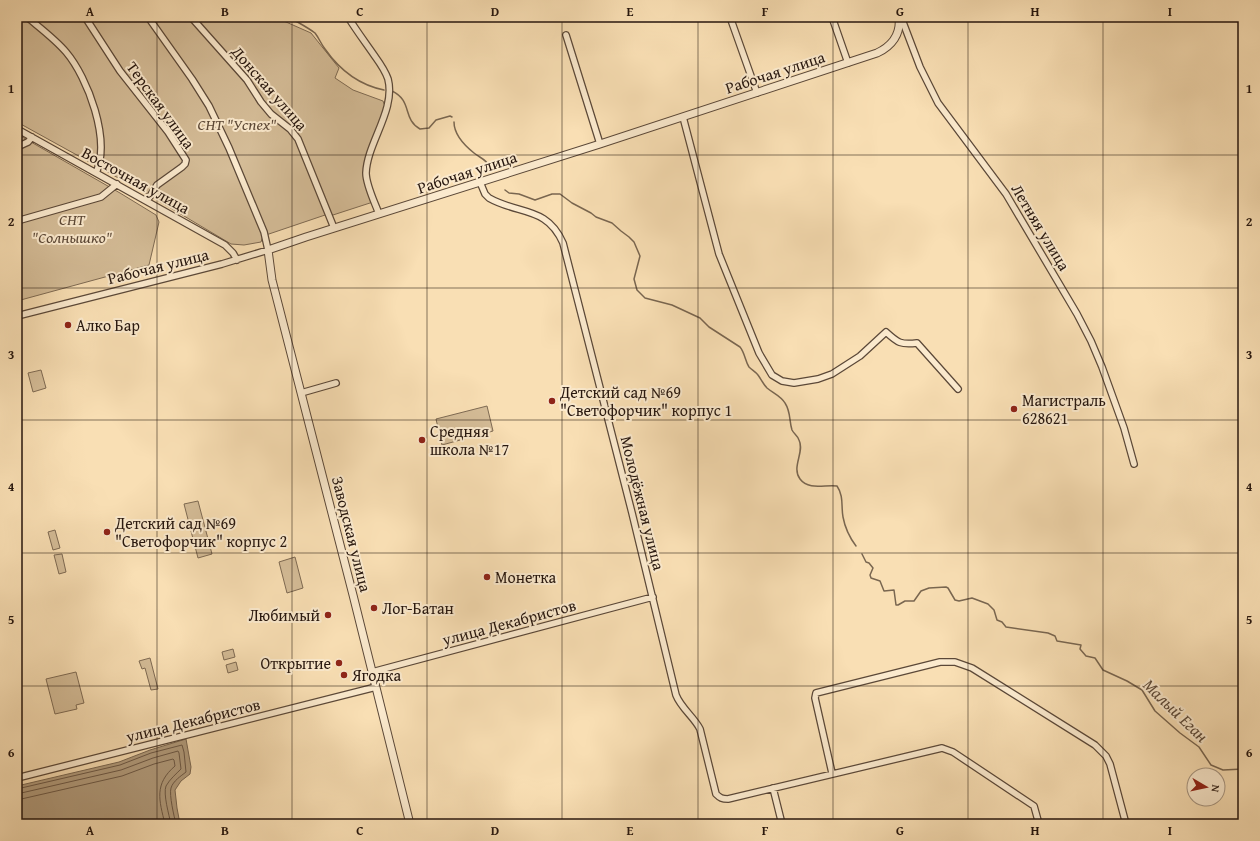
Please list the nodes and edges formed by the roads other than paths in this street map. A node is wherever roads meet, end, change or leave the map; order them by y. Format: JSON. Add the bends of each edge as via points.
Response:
{"nodes":[{"id":1,"x":27,"y":17,"type":"edge"},
{"id":2,"x":85,"y":17,"type":"edge"},
{"id":3,"x":148,"y":17,"type":"edge"},
{"id":4,"x":191,"y":17,"type":"edge"},
{"id":5,"x":348,"y":17,"type":"edge"},
{"id":6,"x":730,"y":17,"type":"edge"},
{"id":7,"x":832,"y":17,"type":"edge"},
{"id":8,"x":900,"y":17,"type":"edge"},
{"id":9,"x":566,"y":35,"type":"dead end"},
{"id":10,"x":848,"y":63,"type":"junction"},
{"id":11,"x":757,"y":93,"type":"junction"},
{"id":12,"x":683,"y":117,"type":"junction"},
{"id":13,"x":17,"y":129,"type":"edge"},
{"id":14,"x":32,"y":137,"type":"junction"},
{"id":15,"x":600,"y":144,"type":"junction"},
{"id":16,"x":17,"y":147,"type":"edge"},
{"id":17,"x":96,"y":173,"type":"junction"},
{"id":18,"x":480,"y":182,"type":"junction"},
{"id":19,"x":117,"y":184,"type":"junction"},
{"id":20,"x":147,"y":201,"type":"junction"},
{"id":21,"x":379,"y":214,"type":"junction"},
{"id":22,"x":17,"y":221,"type":"edge"},
{"id":23,"x":334,"y":228,"type":"junction"},
{"id":24,"x":268,"y":250,"type":"junction"},
{"id":25,"x":237,"y":260,"type":"junction"},
{"id":26,"x":17,"y":316,"type":"edge"},
{"id":27,"x":336,"y":383,"type":"dead end"},
{"id":28,"x":958,"y":389,"type":"dead end"},
{"id":29,"x":301,"y":393,"type":"junction"},
{"id":30,"x":1134,"y":464,"type":"dead end"},
{"id":31,"x":654,"y":597,"type":"junction"},
{"id":32,"x":372,"y":672,"type":"junction"},
{"id":33,"x":376,"y":687,"type":"junction"},
{"id":34,"x":832,"y":774,"type":"junction"},
{"id":35,"x":17,"y":778,"type":"edge"},
{"id":36,"x":773,"y":788,"type":"junction"},
{"id":37,"x":410,"y":824,"type":"edge"},
{"id":38,"x":782,"y":824,"type":"edge"},
{"id":39,"x":1039,"y":824,"type":"edge"},
{"id":40,"x":1126,"y":824,"type":"edge"}],
"edges":[{"from":1,"to":17,"type":"street","via":[[66,52],[87,90],[100,132],[100,160]]},
{"from":2,"to":20,"type":"street","name":"Терская улица","via":[[120,71],[185,157],[185,164],[157,185]]},
{"from":3,"to":24,"type":"street","via":[[208,106],[229,148],[264,232]]},
{"from":4,"to":23,"type":"street","name":"Донская улица","via":[[243,76],[271,114],[295,134]]},
{"from":5,"to":21,"type":"street","via":[[385,72],[388,84],[385,113],[366,171]]},
{"from":6,"to":11,"type":"street"},
{"from":7,"to":10,"type":"street"},
{"from":8,"to":10,"type":"street","name":"Рабочая улица","via":[[898,32],[890,44],[877,53]]},
{"from":8,"to":30,"type":"street","name":"Летняя улица","via":[[938,103],[1006,194],[1091,340],[1114,397]]},
{"from":9,"to":15,"type":"street"},
{"from":10,"to":11,"type":"street","name":"Рабочая улица"},
{"from":11,"to":12,"type":"street","name":"Рабочая улица"},
{"from":12,"to":15,"type":"street","name":"Рабочая улица"},
{"from":12,"to":28,"type":"street","via":[[719,254],[759,353],[772,375],[782,381],[794,383],[818,379],[860,356],[886,332],[899,343],[917,343]]},
{"from":13,"to":14,"type":"street","name":"Восточная улица"},
{"from":14,"to":16,"type":"street"},
{"from":14,"to":17,"type":"street","name":"Восточная улица"},
{"from":15,"to":18,"type":"street","name":"Рабочая улица"},
{"from":17,"to":19,"type":"street","name":"Восточная улица"},
{"from":18,"to":21,"type":"street","name":"Рабочая улица"},
{"from":18,"to":31,"type":"street","name":"Молодёжная улица","via":[[489,198],[543,218],[555,227],[562,239]]},
{"from":19,"to":20,"type":"street","name":"Восточная улица"},
{"from":19,"to":22,"type":"street","via":[[101,197]]},
{"from":20,"to":25,"type":"street","name":"Восточная улица","via":[[225,246]]},
{"from":21,"to":23,"type":"street","name":"Рабочая улица"},
{"from":23,"to":24,"type":"street","name":"Рабочая улица"},
{"from":24,"to":25,"type":"street","name":"Рабочая улица"},
{"from":24,"to":29,"type":"street","name":"Заводская улица","via":[[272,280]]},
{"from":25,"to":26,"type":"street","name":"Рабочая улица"},
{"from":27,"to":29,"type":"street"},
{"from":29,"to":32,"type":"street","name":"Заводская улица"},
{"from":31,"to":32,"type":"street","name":"улица Декабристов"},
{"from":31,"to":36,"type":"street","name":"Молодёжная улица","via":[[676,695],[678,701],[698,724],[716,794],[728,799]]},
{"from":32,"to":33,"type":"street","name":"Заводская улица"},
{"from":33,"to":35,"type":"street","name":"улица Декабристов"},
{"from":33,"to":37,"type":"street","name":"Заводская улица"},
{"from":34,"to":36,"type":"street"},
{"from":34,"to":39,"type":"street","via":[[936,748],[947,749],[1034,806]]},
{"from":34,"to":40,"type":"street","via":[[816,693],[940,662],[955,662],[972,668],[1096,745],[1110,764]]},
{"from":36,"to":38,"type":"street"}]}
